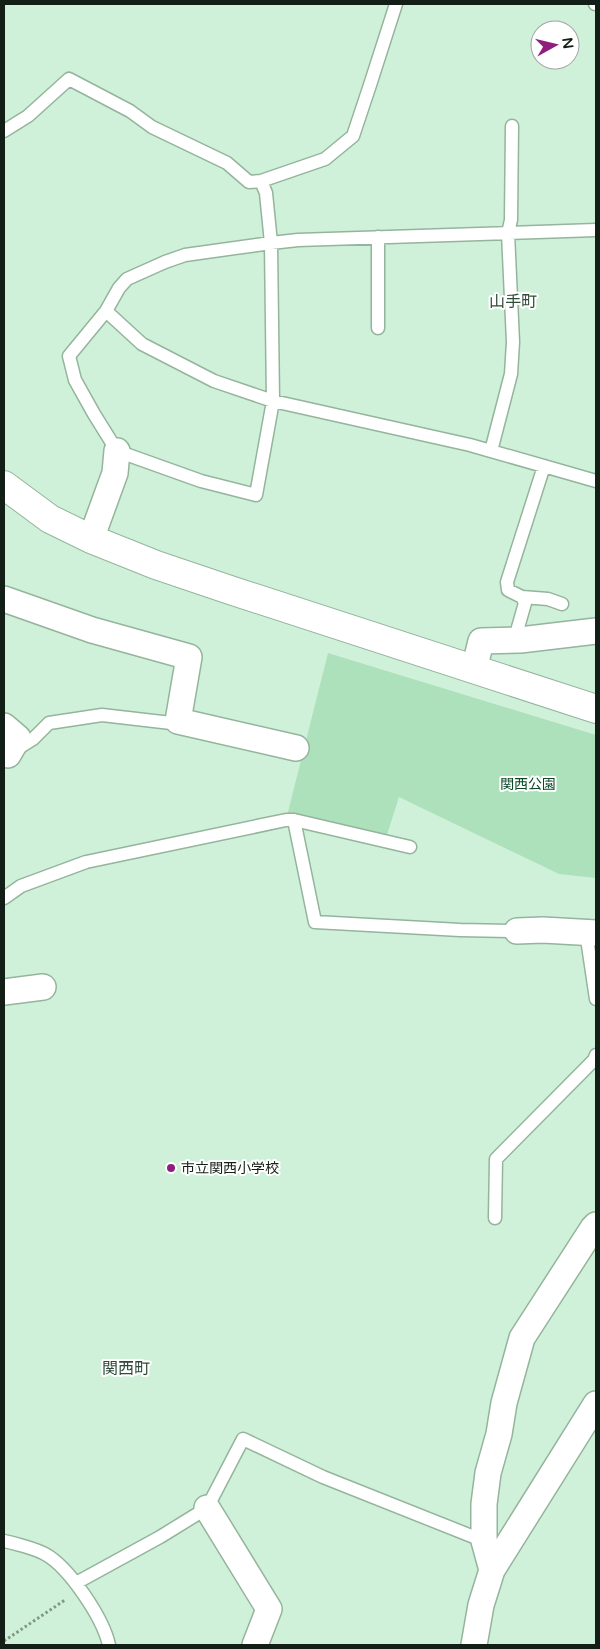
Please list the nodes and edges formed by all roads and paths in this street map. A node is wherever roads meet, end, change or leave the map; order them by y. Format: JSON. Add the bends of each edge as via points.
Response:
{"nodes":[{"id":1,"x":396,"y":4,"type":"edge"},
{"id":2,"x":512,"y":126,"type":"dead end"},
{"id":3,"x":4,"y":131,"type":"edge"},
{"id":4,"x":261,"y":181,"type":"junction"},
{"id":5,"x":596,"y":230,"type":"edge"},
{"id":6,"x":508,"y":233,"type":"junction"},
{"id":7,"x":378,"y":237,"type":"junction"},
{"id":8,"x":271,"y":243,"type":"junction"},
{"id":9,"x":106,"y":311,"type":"junction"},
{"id":10,"x":378,"y":328,"type":"dead end"},
{"id":11,"x":273,"y":401,"type":"junction"},
{"id":12,"x":117,"y":450,"type":"junction"},
{"id":13,"x":491,"y":451,"type":"junction"},
{"id":14,"x":544,"y":466,"type":"junction"},
{"id":15,"x":596,"y":481,"type":"edge"},
{"id":16,"x":4,"y":485,"type":"edge"},
{"id":17,"x":91,"y":538,"type":"junction"},
{"id":18,"x":522,"y":597,"type":"junction"},
{"id":19,"x":4,"y":599,"type":"edge"},
{"id":20,"x":562,"y":604,"type":"dead end"},
{"id":21,"x":596,"y":631,"type":"edge"},
{"id":22,"x":517,"y":640,"type":"junction"},
{"id":23,"x":474,"y":670,"type":"junction"},
{"id":24,"x":596,"y":709,"type":"edge"},
{"id":25,"x":178,"y":721,"type":"junction"},
{"id":26,"x":4,"y":726,"type":"edge"},
{"id":27,"x":296,"y":748,"type":"dead end"},
{"id":28,"x":6,"y":759,"type":"edge"},
{"id":29,"x":294,"y":820,"type":"junction"},
{"id":30,"x":410,"y":846,"type":"dead end"},
{"id":31,"x":4,"y":898,"type":"edge"},
{"id":32,"x":517,"y":931,"type":"joint"},
{"id":33,"x":591,"y":932,"type":"edge"},
{"id":34,"x":43,"y":987,"type":"dead end"},
{"id":35,"x":4,"y":992,"type":"edge"},
{"id":36,"x":596,"y":999,"type":"edge"},
{"id":37,"x":596,"y":1055,"type":"edge"},
{"id":38,"x":495,"y":1218,"type":"dead end"},
{"id":39,"x":596,"y":1225,"type":"edge"},
{"id":40,"x":596,"y":1404,"type":"edge"},
{"id":41,"x":207,"y":1508,"type":"junction"},
{"id":42,"x":4,"y":1541,"type":"edge"},
{"id":43,"x":484,"y":1541,"type":"junction"},
{"id":44,"x":492,"y":1570,"type":"junction"},
{"id":45,"x":78,"y":1586,"type":"junction"},
{"id":46,"x":4,"y":1642,"type":"edge"},
{"id":47,"x":109,"y":1645,"type":"edge"},
{"id":48,"x":255,"y":1645,"type":"edge"},
{"id":49,"x":474,"y":1645,"type":"edge"}],
"edges":[{"from":1,"to":4,"type":"lane","via":[[352,136],[325,159]]},
{"from":2,"to":6,"type":"lane","via":[[511,220]]},
{"from":3,"to":4,"type":"lane","via":[[28,116],[69,79],[130,111],[152,127],[227,163],[249,182]]},
{"from":4,"to":8,"type":"lane","via":[[266,193]]},
{"from":5,"to":6,"type":"lane"},
{"from":6,"to":7,"type":"lane"},
{"from":6,"to":13,"type":"lane","via":[[513,342],[511,374]]},
{"from":7,"to":8,"type":"lane"},
{"from":7,"to":10,"type":"lane"},
{"from":8,"to":9,"type":"lane","via":[[185,255],[165,262],[127,279]]},
{"from":8,"to":11,"type":"lane"},
{"from":9,"to":11,"type":"lane","via":[[142,344],[175,362],[214,382]]},
{"from":9,"to":12,"type":"lane","via":[[69,356],[75,380]]},
{"from":11,"to":12,"type":"lane","via":[[256,495],[201,482]]},
{"from":11,"to":13,"type":"lane"},
{"from":12,"to":17,"type":"street","via":[[115,473]]},
{"from":13,"to":14,"type":"lane"},
{"from":14,"to":15,"type":"lane"},
{"from":14,"to":18,"type":"lane","via":[[507,582],[508,590]]},
{"from":16,"to":17,"type":"street","via":[[50,519]]},
{"from":17,"to":23,"type":"street","via":[[207,583]]},
{"from":18,"to":20,"type":"lane","via":[[548,599]]},
{"from":18,"to":22,"type":"lane","via":[[525,603]]},
{"from":19,"to":25,"type":"street","via":[[92,630],[189,656]]},
{"from":21,"to":22,"type":"street"},
{"from":22,"to":23,"type":"street","via":[[481,641]]},
{"from":23,"to":24,"type":"street"},
{"from":25,"to":27,"type":"street"},
{"from":25,"to":28,"type":"lane","via":[[171,723],[102,715],[48,723]]},
{"from":26,"to":28,"type":"street","via":[[18,738]]},
{"from":29,"to":30,"type":"lane"},
{"from":29,"to":31,"type":"lane","via":[[86,862],[21,886]]},
{"from":29,"to":32,"type":"lane","via":[[315,922]]},
{"from":32,"to":33,"type":"street"},
{"from":33,"to":36,"type":"lane"},
{"from":34,"to":35,"type":"street"},
{"from":37,"to":38,"type":"lane","via":[[496,1159]]},
{"from":39,"to":43,"type":"street","via":[[522,1338],[488,1473]]},
{"from":40,"to":44,"type":"street"},
{"from":41,"to":43,"type":"lane","via":[[243,1439],[323,1477]]},
{"from":41,"to":45,"type":"lane"},
{"from":41,"to":48,"type":"street","via":[[269,1609]]},
{"from":42,"to":45,"type":"lane","via":[[44,1554]]},
{"from":43,"to":44,"type":"street"},
{"from":44,"to":49,"type":"street","via":[[481,1605]]},
{"from":45,"to":46,"type":"path"},
{"from":45,"to":47,"type":"lane","via":[[94,1610]]}]}
